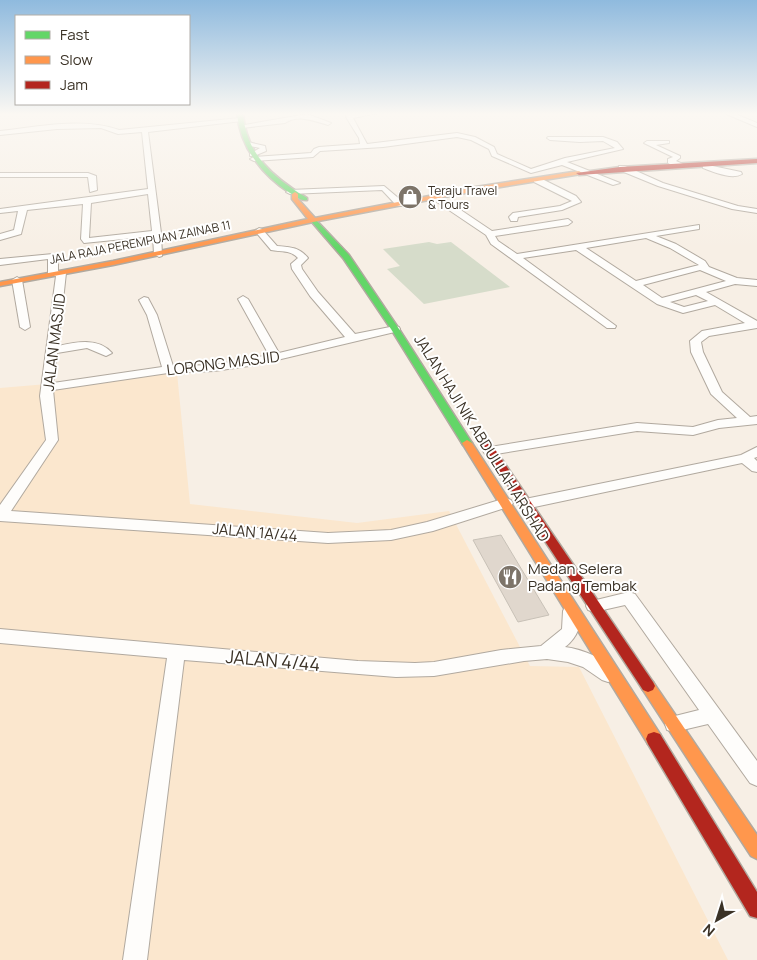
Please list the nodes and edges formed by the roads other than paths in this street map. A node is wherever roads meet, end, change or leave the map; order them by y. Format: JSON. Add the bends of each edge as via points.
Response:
{"nodes":[{"id":1,"x":253,"y":157,"type":"edge"},
{"id":2,"x":146,"y":158,"type":"edge"},
{"id":3,"x":500,"y":158,"type":"edge"},
{"id":4,"x":576,"y":158,"type":"edge"},
{"id":5,"x":677,"y":158,"type":"edge"},
{"id":6,"x":757,"y":161,"type":"edge"},
{"id":7,"x":562,"y":163,"type":"junction"},
{"id":8,"x":680,"y":166,"type":"junction"},
{"id":9,"x":706,"y":166,"type":"junction"},
{"id":10,"x":622,"y":168,"type":"junction"},
{"id":11,"x":587,"y":172,"type":"junction"},
{"id":12,"x":738,"y":174,"type":"dead end"},
{"id":13,"x":0,"y":175,"type":"edge"},
{"id":14,"x":381,"y":179,"type":"dead end"},
{"id":15,"x":537,"y":180,"type":"junction"},
{"id":16,"x":616,"y":183,"type":"dead end"},
{"id":17,"x":384,"y":188,"type":"junction"},
{"id":18,"x":93,"y":190,"type":"dead end"},
{"id":19,"x":148,"y":192,"type":"junction"},
{"id":20,"x":292,"y":193,"type":"junction"},
{"id":21,"x":436,"y":198,"type":"junction"},
{"id":22,"x":87,"y":201,"type":"junction"},
{"id":23,"x":400,"y":204,"type":"junction"},
{"id":24,"x":306,"y":205,"type":"junction"},
{"id":25,"x":23,"y":208,"type":"junction"},
{"id":26,"x":0,"y":211,"type":"edge"},
{"id":27,"x":757,"y":211,"type":"edge"},
{"id":28,"x":352,"y":214,"type":"junction"},
{"id":29,"x":318,"y":219,"type":"junction"},
{"id":30,"x":514,"y":219,"type":"dead end"},
{"id":31,"x":568,"y":222,"type":"dead end"},
{"id":32,"x":146,"y":226,"type":"junction"},
{"id":33,"x":286,"y":226,"type":"junction"},
{"id":34,"x":696,"y":227,"type":"dead end"},
{"id":35,"x":259,"y":232,"type":"junction"},
{"id":36,"x":157,"y":233,"type":"junction"},
{"id":37,"x":490,"y":234,"type":"junction"},
{"id":38,"x":645,"y":235,"type":"junction"},
{"id":39,"x":0,"y":237,"type":"edge"},
{"id":40,"x":578,"y":247,"type":"junction"},
{"id":41,"x":159,"y":254,"type":"junction"},
{"id":42,"x":515,"y":257,"type":"junction"},
{"id":43,"x":0,"y":262,"type":"edge"},
{"id":44,"x":364,"y":263,"type":"dead end"},
{"id":45,"x":703,"y":268,"type":"junction"},
{"id":46,"x":57,"y":273,"type":"junction"},
{"id":47,"x":17,"y":280,"type":"junction"},
{"id":48,"x":735,"y":281,"type":"junction"},
{"id":49,"x":757,"y":283,"type":"edge"},
{"id":50,"x":0,"y":284,"type":"edge"},
{"id":51,"x":634,"y":284,"type":"junction"},
{"id":52,"x":384,"y":292,"type":"dead end"},
{"id":53,"x":699,"y":292,"type":"junction"},
{"id":54,"x":243,"y":299,"type":"dead end"},
{"id":55,"x":144,"y":300,"type":"dead end"},
{"id":56,"x":658,"y":301,"type":"junction"},
{"id":57,"x":716,"y":302,"type":"junction"},
{"id":58,"x":756,"y":324,"type":"edge"},
{"id":59,"x":400,"y":326,"type":"junction"},
{"id":60,"x":611,"y":326,"type":"dead end"},
{"id":61,"x":25,"y":327,"type":"dead end"},
{"id":62,"x":352,"y":338,"type":"junction"},
{"id":63,"x":51,"y":350,"type":"junction"},
{"id":64,"x":106,"y":353,"type":"dead end"},
{"id":65,"x":276,"y":358,"type":"junction"},
{"id":66,"x":168,"y":370,"type":"junction"},
{"id":67,"x":48,"y":387,"type":"junction"},
{"id":68,"x":752,"y":420,"type":"edge"},
{"id":69,"x":479,"y":435,"type":"dead end"},
{"id":70,"x":490,"y":451,"type":"junction"},
{"id":71,"x":751,"y":454,"type":"edge"},
{"id":72,"x":757,"y":468,"type":"edge"},
{"id":73,"x":506,"y":503,"type":"junction"},
{"id":74,"x":525,"y":504,"type":"junction"},
{"id":75,"x":0,"y":515,"type":"edge"},
{"id":76,"x":594,"y":606,"type":"junction"},
{"id":77,"x":570,"y":609,"type":"junction"},
{"id":78,"x":0,"y":636,"type":"edge"},
{"id":79,"x":545,"y":652,"type":"junction"},
{"id":80,"x":176,"y":653,"type":"junction"},
{"id":81,"x":625,"y":691,"type":"junction"},
{"id":82,"x":712,"y":714,"type":"junction"},
{"id":83,"x":674,"y":724,"type":"junction"},
{"id":84,"x":757,"y":777,"type":"edge"},
{"id":85,"x":757,"y":850,"type":"edge"},
{"id":86,"x":757,"y":909,"type":"edge"},
{"id":87,"x":135,"y":960,"type":"edge"}],
"edges":[{"from":1,"to":20,"type":"main road","via":[[262,171]]},
{"from":2,"to":19,"type":"street"},
{"from":3,"to":7,"type":"street","via":[[533,171]]},
{"from":4,"to":7,"type":"street"},
{"from":5,"to":8,"type":"street","via":[[671,161]]},
{"from":6,"to":9,"type":"main road"},
{"from":7,"to":11,"type":"street"},
{"from":8,"to":9,"type":"main road"},
{"from":8,"to":10,"type":"main road"},
{"from":9,"to":12,"type":"street"},
{"from":10,"to":11,"type":"main road"},
{"from":10,"to":27,"type":"street","via":[[637,177],[744,210]]},
{"from":11,"to":15,"type":"main road"},
{"from":11,"to":16,"type":"street"},
{"from":13,"to":18,"type":"street","via":[[88,174],[92,176]]},
{"from":14,"to":17,"type":"street"},
{"from":15,"to":21,"type":"main road"},
{"from":15,"to":30,"type":"street","via":[[577,202],[562,208],[516,215]]},
{"from":17,"to":20,"type":"street"},
{"from":17,"to":23,"type":"street"},
{"from":19,"to":22,"type":"street"},
{"from":19,"to":32,"type":"street"},
{"from":19,"to":36,"type":"street"},
{"from":20,"to":24,"type":"main road","via":[[304,198]]},
{"from":21,"to":23,"type":"main road"},
{"from":21,"to":37,"type":"street"},
{"from":22,"to":25,"type":"street"},
{"from":22,"to":32,"type":"street","via":[[85,239],[90,242]]},
{"from":23,"to":28,"type":"main road"},
{"from":24,"to":28,"type":"main road"},
{"from":24,"to":29,"type":"main road"},
{"from":24,"to":33,"type":"main road","via":[[301,218]]},
{"from":25,"to":26,"type":"street"},
{"from":25,"to":39,"type":"street","via":[[18,232]]},
{"from":28,"to":29,"type":"main road","name":"JALA RAJA PEREMPUAN ZAINAB 11"},
{"from":29,"to":33,"type":"main road","name":"JALA RAJA PEREMPUAN ZAINAB 11"},
{"from":29,"to":44,"type":"main road","via":[[349,244]]},
{"from":29,"to":59,"type":"main road","name":"JALAN HAJI NIK ABDULLAH ARSHAD"},
{"from":31,"to":37,"type":"street"},
{"from":32,"to":36,"type":"street"},
{"from":33,"to":35,"type":"main road","name":"JALA RAJA PEREMPUAN ZAINAB 11"},
{"from":34,"to":38,"type":"street"},
{"from":35,"to":41,"type":"main road","name":"JALA RAJA PEREMPUAN ZAINAB 11"},
{"from":35,"to":62,"type":"street","via":[[274,248],[295,250],[302,255],[296,264],[297,269]]},
{"from":36,"to":41,"type":"street"},
{"from":37,"to":42,"type":"street","via":[[494,242]]},
{"from":38,"to":40,"type":"street"},
{"from":38,"to":45,"type":"street","via":[[673,246],[705,265]]},
{"from":40,"to":42,"type":"street"},
{"from":40,"to":51,"type":"street"},
{"from":41,"to":46,"type":"main road","name":"JALA RAJA PEREMPUAN ZAINAB 11"},
{"from":42,"to":60,"type":"street"},
{"from":43,"to":46,"type":"street","via":[[50,256]]},
{"from":45,"to":48,"type":"street"},
{"from":45,"to":51,"type":"street"},
{"from":46,"to":47,"type":"main road","name":"JALA RAJA PEREMPUAN ZAINAB 11"},
{"from":46,"to":63,"type":"street","name":"JALAN MASJID"},
{"from":47,"to":50,"type":"main road","name":"JALA RAJA PEREMPUAN ZAINAB 11"},
{"from":47,"to":61,"type":"street"},
{"from":48,"to":49,"type":"street"},
{"from":48,"to":53,"type":"street"},
{"from":51,"to":56,"type":"street"},
{"from":52,"to":59,"type":"main road","name":"JALAN HAJI NIK ABDULLAH ARSHAD"},
{"from":53,"to":56,"type":"street"},
{"from":53,"to":57,"type":"street"},
{"from":54,"to":65,"type":"street"},
{"from":55,"to":66,"type":"street","via":[[152,314]]},
{"from":56,"to":57,"type":"street","via":[[683,310]]},
{"from":57,"to":58,"type":"street"},
{"from":58,"to":68,"type":"street","via":[[706,333],[695,341],[717,394]]},
{"from":59,"to":62,"type":"street","name":"LORONG MASJID"},
{"from":59,"to":73,"type":"main road","name":"JALAN HAJI NIK ABDULLAH ARSHAD"},
{"from":62,"to":65,"type":"street","name":"LORONG MASJID"},
{"from":63,"to":64,"type":"street","via":[[88,345],[97,346]]},
{"from":63,"to":67,"type":"street","name":"JALAN MASJID"},
{"from":65,"to":66,"type":"street","name":"LORONG MASJID","via":[[214,368]]},
{"from":66,"to":67,"type":"street","name":"LORONG MASJID"},
{"from":67,"to":75,"type":"street","name":"JALAN MASJID","via":[[46,396],[52,440]]},
{"from":68,"to":70,"type":"street","via":[[693,431],[637,427]]},
{"from":69,"to":70,"type":"main road","name":"JALAN HAJI NIK ABDULLAH ARSHAD"},
{"from":70,"to":74,"type":"main road","name":"JALAN HAJI NIK ABDULLAH ARSHAD"},
{"from":71,"to":72,"type":"street"},
{"from":71,"to":74,"type":"street"},
{"from":73,"to":75,"type":"street","name":"JALAN 1A/44","via":[[391,535],[328,538]]},
{"from":73,"to":77,"type":"main road","name":"JALAN HAJI NIK ABDULLAH ARSHAD"},
{"from":74,"to":76,"type":"main road","name":"JALAN HAJI NIK ABDULLAH ARSHAD"},
{"from":76,"to":82,"type":"street","via":[[629,598]]},
{"from":76,"to":83,"type":"main road","name":"JALAN HAJI NIK ABDULLAH ARSHAD"},
{"from":77,"to":79,"type":"street","via":[[573,622],[569,633]]},
{"from":77,"to":81,"type":"main road","name":"JALAN HAJI NIK ABDULLAH ARSHAD"},
{"from":78,"to":80,"type":"street","name":"JALAN 4/44"},
{"from":79,"to":80,"type":"street","name":"JALAN 4/44","via":[[434,669],[388,669]]},
{"from":79,"to":81,"type":"street","via":[[590,662]]},
{"from":80,"to":87,"type":"street"},
{"from":81,"to":86,"type":"main road","name":"JALAN HAJI NIK ABDULLAH ARSHAD"},
{"from":82,"to":83,"type":"street"},
{"from":82,"to":84,"type":"street"},
{"from":83,"to":85,"type":"main road","name":"JALAN HAJI NIK ABDULLAH ARSHAD"}]}
